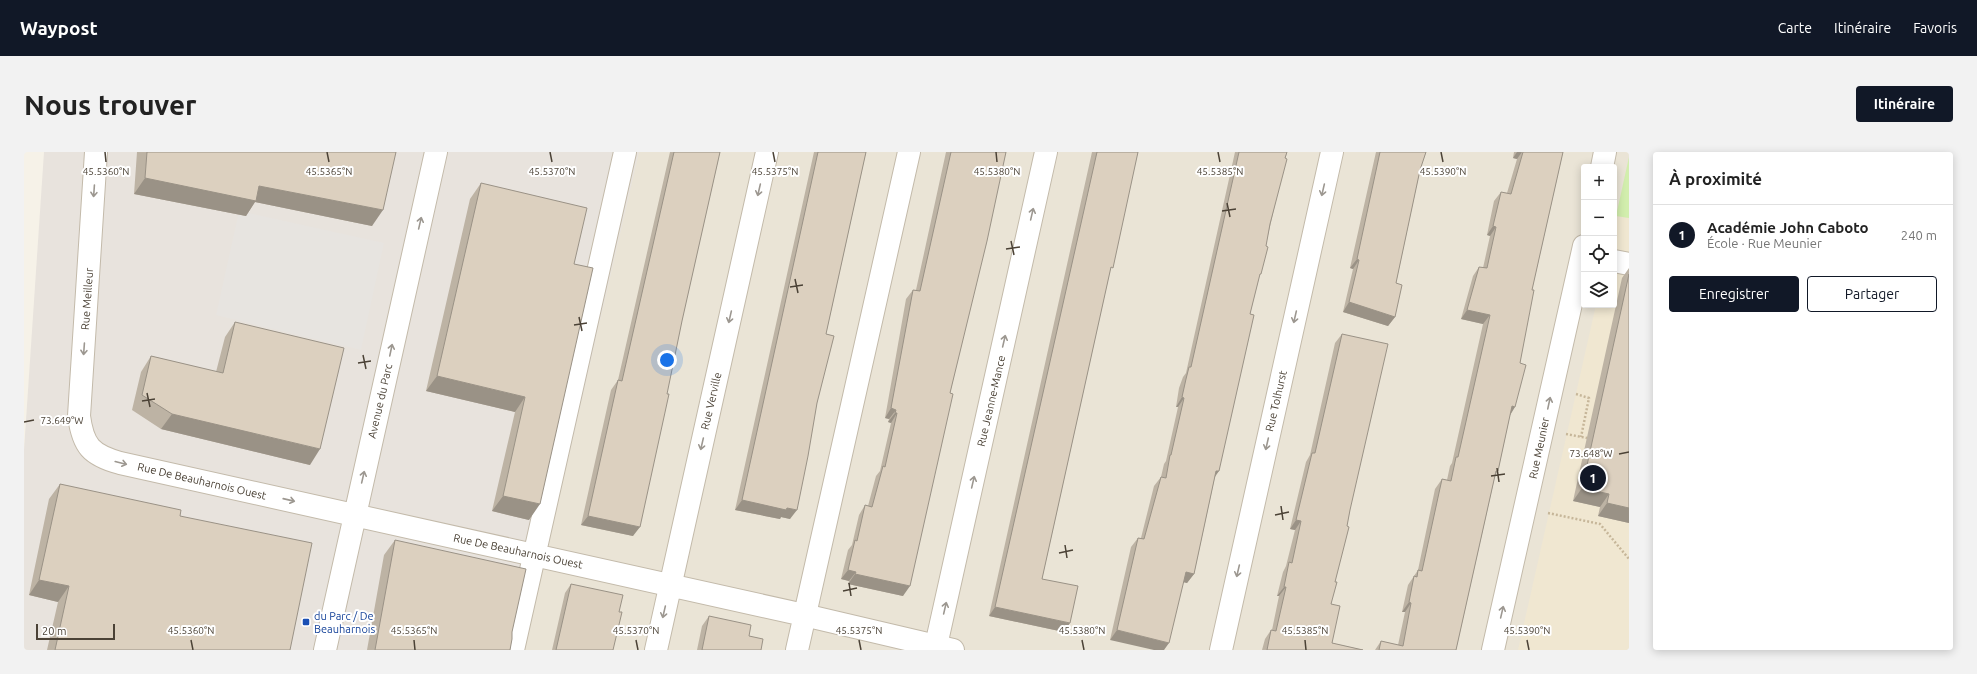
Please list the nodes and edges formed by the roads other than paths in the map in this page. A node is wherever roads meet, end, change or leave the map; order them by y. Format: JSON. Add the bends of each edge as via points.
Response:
{"nodes":[{"id":1,"x":96,"y":152,"type":"edge"},
{"id":2,"x":436,"y":152,"type":"edge"},
{"id":3,"x":625,"y":152,"type":"edge"},
{"id":4,"x":767,"y":152,"type":"edge"},
{"id":5,"x":909,"y":152,"type":"edge"},
{"id":6,"x":1046,"y":152,"type":"edge"},
{"id":7,"x":1332,"y":152,"type":"edge"},
{"id":8,"x":1605,"y":152,"type":"edge"},
{"id":9,"x":1603,"y":164,"type":"edge"},
{"id":10,"x":1581,"y":261,"type":"edge"},
{"id":11,"x":1617,"y":262,"type":"edge"},
{"id":12,"x":1629,"y":264,"type":"edge"},
{"id":13,"x":88,"y":445,"type":"joint"},
{"id":14,"x":355,"y":515,"type":"junction"},
{"id":15,"x":535,"y":555,"type":"junction"},
{"id":16,"x":670,"y":585,"type":"junction"},
{"id":17,"x":804,"y":615,"type":"junction"},
{"id":18,"x":941,"y":649,"type":"edge"},
{"id":19,"x":325,"y":650,"type":"edge"},
{"id":20,"x":513,"y":650,"type":"edge"},
{"id":21,"x":656,"y":650,"type":"edge"},
{"id":22,"x":797,"y":650,"type":"edge"},
{"id":23,"x":1221,"y":650,"type":"edge"},
{"id":24,"x":1493,"y":650,"type":"edge"}],
"edges":[{"from":1,"to":13,"type":"street","name":"Rue Meilleur","one_way":true,"via":[[79,416],[82,433]]},
{"from":14,"to":2,"type":"street","name":"Avenue du Parc","one_way":true},
{"from":3,"to":15,"type":"street"},
{"from":4,"to":16,"type":"street","name":"Rue Verville","one_way":true},
{"from":5,"to":17,"type":"street"},
{"from":18,"to":6,"type":"street","name":"Rue Jeanne-Mance","one_way":true},
{"from":7,"to":23,"type":"street","name":"Rue Tolhurst","one_way":true},
{"from":8,"to":9,"type":"street"},
{"from":24,"to":10,"type":"street","name":"Rue Meunier","one_way":true},
{"from":11,"to":12,"type":"street"},
{"from":13,"to":14,"type":"street","name":"Rue De Beauharnois Ouest","one_way":true,"via":[[99,456],[120,463]]},
{"from":14,"to":15,"type":"street","name":"Rue De Beauharnois Ouest"},
{"from":14,"to":19,"type":"street","name":"Avenue du Parc"},
{"from":15,"to":16,"type":"street","name":"Rue De Beauharnois Ouest"},
{"from":15,"to":20,"type":"street"},
{"from":16,"to":17,"type":"street","name":"Rue De Beauharnois Ouest"},
{"from":16,"to":21,"type":"street","name":"Rue Verville","one_way":true},
{"from":17,"to":18,"type":"street","name":"Rue De Beauharnois Ouest"},
{"from":17,"to":22,"type":"street"}]}
